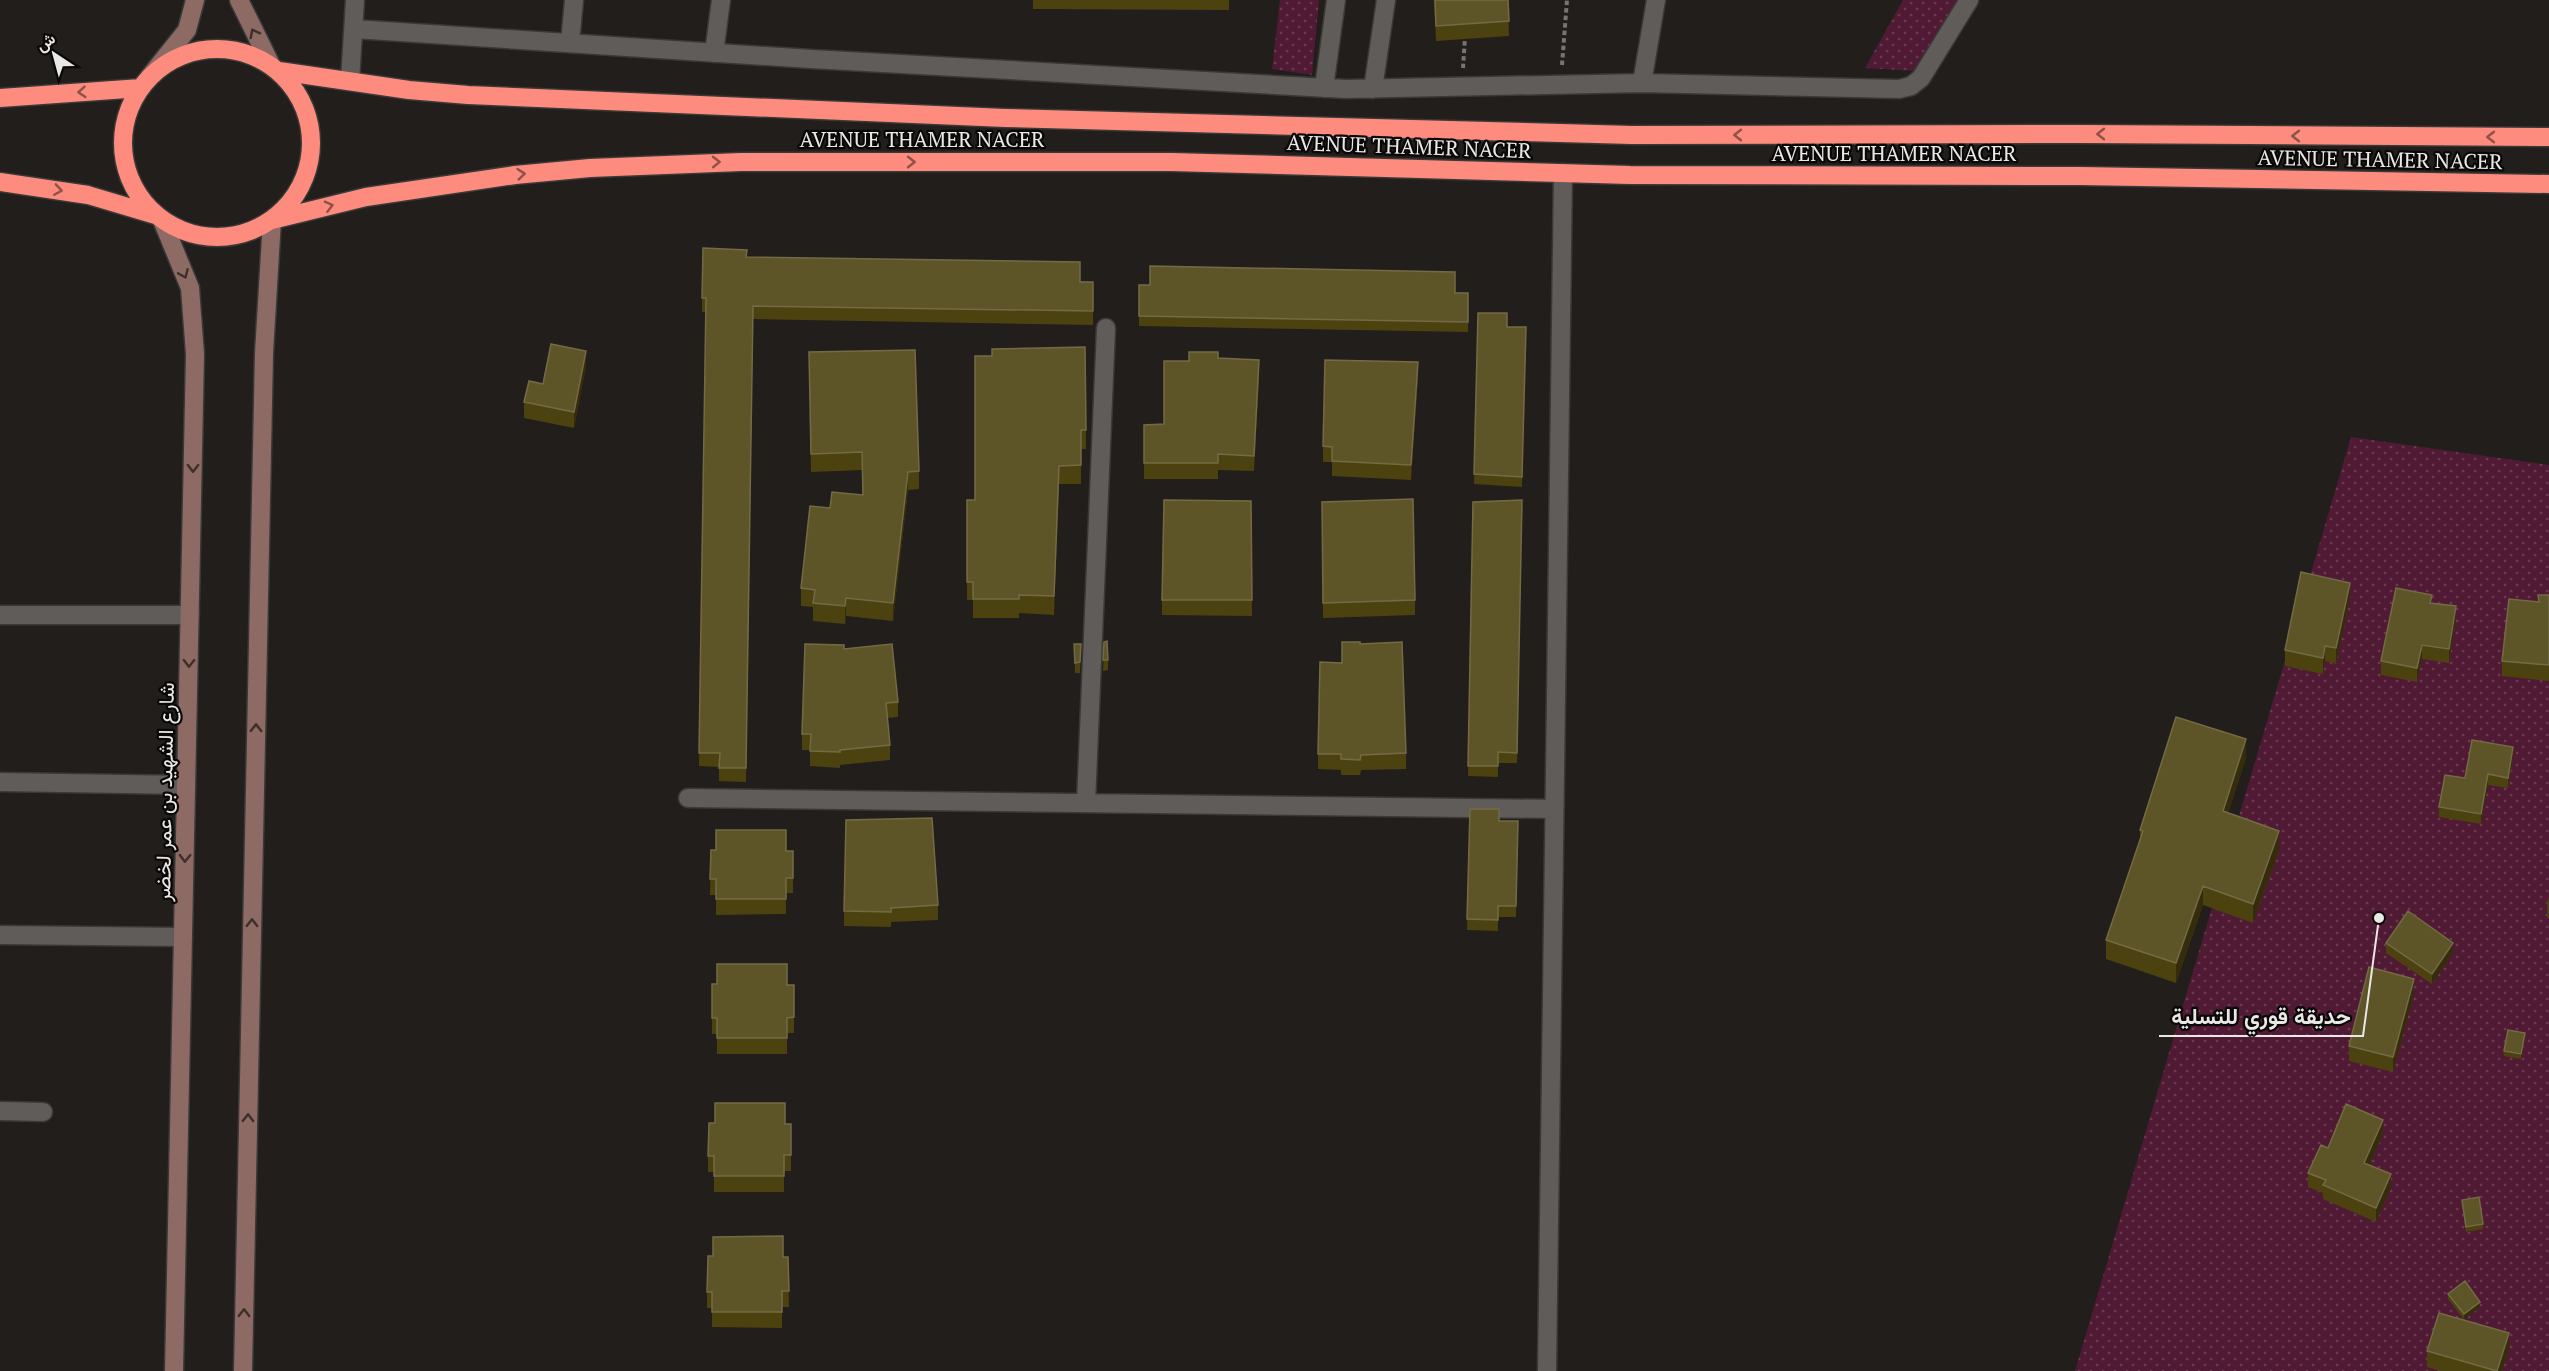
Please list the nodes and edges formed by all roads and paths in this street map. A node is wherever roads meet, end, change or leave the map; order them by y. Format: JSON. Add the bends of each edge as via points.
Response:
{"nodes":[{"id":1,"x":195,"y":0,"type":"edge"},
{"id":2,"x":239,"y":0,"type":"edge"},
{"id":3,"x":356,"y":0,"type":"edge"},
{"id":4,"x":574,"y":0,"type":"edge"},
{"id":5,"x":722,"y":0,"type":"edge"},
{"id":6,"x":1336,"y":0,"type":"edge"},
{"id":7,"x":1386,"y":0,"type":"edge"},
{"id":8,"x":1567,"y":0,"type":"edge"},
{"id":9,"x":1656,"y":0,"type":"edge"},
{"id":10,"x":1969,"y":0,"type":"edge"},
{"id":11,"x":354,"y":29,"type":"junction"},
{"id":12,"x":1466,"y":33,"type":"edge"},
{"id":13,"x":570,"y":43,"type":"junction"},
{"id":14,"x":714,"y":52,"type":"junction"},
{"id":15,"x":275,"y":68,"type":"junction"},
{"id":16,"x":351,"y":81,"type":"junction"},
{"id":17,"x":1642,"y":83,"type":"junction"},
{"id":18,"x":144,"y":84,"type":"junction"},
{"id":19,"x":1560,"y":85,"type":"junction"},
{"id":20,"x":1461,"y":87,"type":"junction"},
{"id":21,"x":1324,"y":88,"type":"junction"},
{"id":22,"x":1373,"y":89,"type":"junction"},
{"id":23,"x":0,"y":98,"type":"edge"},
{"id":24,"x":2549,"y":137,"type":"edge"},
{"id":25,"x":1563,"y":173,"type":"junction"},
{"id":26,"x":0,"y":182,"type":"edge"},
{"id":27,"x":2549,"y":184,"type":"edge"},
{"id":28,"x":159,"y":218,"type":"junction"},
{"id":29,"x":272,"y":220,"type":"junction"},
{"id":30,"x":1106,"y":328,"type":"dead end"},
{"id":31,"x":0,"y":615,"type":"edge"},
{"id":32,"x":190,"y":615,"type":"junction"},
{"id":33,"x":0,"y":782,"type":"edge"},
{"id":34,"x":186,"y":785,"type":"junction"},
{"id":35,"x":688,"y":798,"type":"dead end"},
{"id":36,"x":1086,"y":803,"type":"junction"},
{"id":37,"x":1554,"y":810,"type":"junction"},
{"id":38,"x":0,"y":935,"type":"edge"},
{"id":39,"x":183,"y":937,"type":"junction"},
{"id":40,"x":0,"y":1111,"type":"edge"},
{"id":41,"x":43,"y":1112,"type":"dead end"},
{"id":42,"x":174,"y":1371,"type":"edge"},
{"id":43,"x":243,"y":1371,"type":"edge"},
{"id":44,"x":1546,"y":1371,"type":"edge"}],
"edges":[{"from":1,"to":18,"type":"main road","via":[[187,30]]},
{"from":15,"to":2,"type":"main road","one_way":true},
{"from":3,"to":11,"type":"street"},
{"from":4,"to":13,"type":"street"},
{"from":5,"to":14,"type":"street"},
{"from":6,"to":21,"type":"street"},
{"from":7,"to":22,"type":"street"},
{"from":8,"to":19,"type":"path"},
{"from":9,"to":17,"type":"street"},
{"from":10,"to":17,"type":"street","via":[[1921,78],[1911,86],[1899,89]]},
{"from":11,"to":13,"type":"street"},
{"from":11,"to":16,"type":"street"},
{"from":12,"to":20,"type":"path"},
{"from":13,"to":14,"type":"street"},
{"from":14,"to":21,"type":"street"},
{"from":15,"to":16,"type":"highway","name":"AVENUE THAMER NACER"},
{"from":15,"to":18,"type":"highway","via":[[229,49],[206,50],[174,60]]},
{"from":15,"to":29,"type":"highway","via":[[297,93],[309,119],[311,147],[306,175],[292,200]]},
{"from":24,"to":16,"type":"highway","name":"AVENUE THAMER NACER","one_way":true,"via":[[1632,135],[993,118],[468,95]]},
{"from":17,"to":19,"type":"street"},
{"from":18,"to":23,"type":"highway","one_way":true},
{"from":18,"to":28,"type":"highway","via":[[126,122],[122,140],[125,168],[137,194]]},
{"from":19,"to":20,"type":"street"},
{"from":20,"to":22,"type":"street"},
{"from":21,"to":22,"type":"street"},
{"from":25,"to":27,"type":"highway","name":"AVENUE THAMER NACER"},
{"from":29,"to":25,"type":"highway","name":"AVENUE THAMER NACER","one_way":true,"via":[[440,184],[666,164],[1171,162]]},
{"from":25,"to":37,"type":"street"},
{"from":26,"to":28,"type":"highway","one_way":true,"via":[[88,195]]},
{"from":28,"to":29,"type":"highway","via":[[187,233],[213,237],[244,234]]},
{"from":28,"to":32,"type":"main road","name":"شارع الشهيد بن عمر لخضر","one_way":true,"via":[[190,288],[195,354]]},
{"from":43,"to":29,"type":"main road","one_way":true,"via":[[264,353]]},
{"from":30,"to":36,"type":"street"},
{"from":31,"to":32,"type":"street"},
{"from":32,"to":34,"type":"main road","name":"شارع الشهيد بن عمر لخضر","one_way":true},
{"from":33,"to":34,"type":"street"},
{"from":34,"to":39,"type":"main road","name":"شارع الشهيد بن عمر لخضر","one_way":true},
{"from":35,"to":36,"type":"street"},
{"from":36,"to":37,"type":"street"},
{"from":37,"to":44,"type":"street"},
{"from":38,"to":39,"type":"street"},
{"from":39,"to":42,"type":"main road","name":"شارع الشهيد بن عمر لخضر"},
{"from":40,"to":41,"type":"street"}]}
